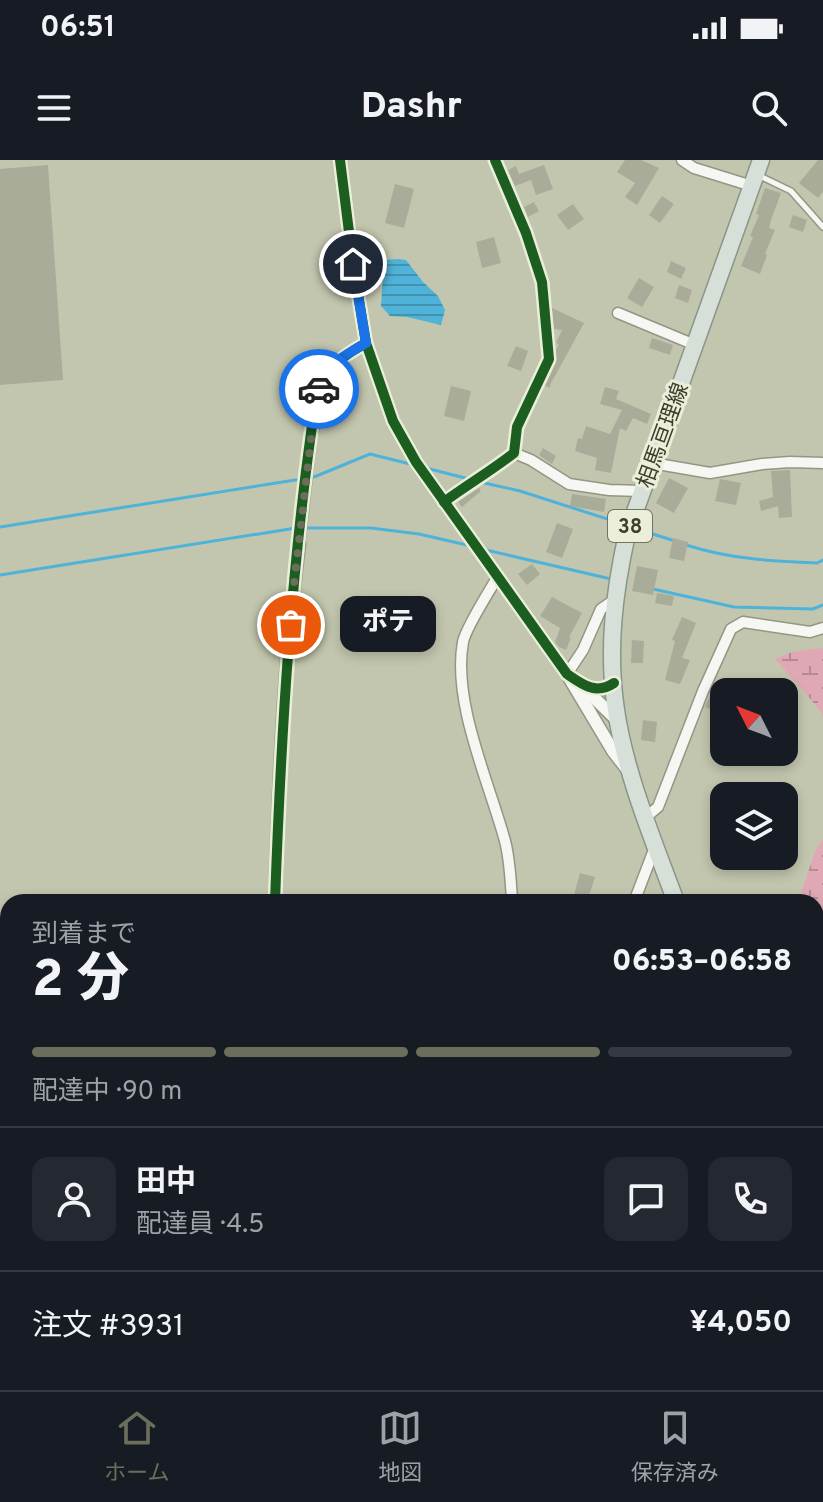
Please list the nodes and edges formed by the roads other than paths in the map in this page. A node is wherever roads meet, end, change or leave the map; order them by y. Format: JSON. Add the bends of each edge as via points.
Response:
{"nodes":[{"id":1,"x":340,"y":160,"type":"edge"},
{"id":2,"x":495,"y":160,"type":"edge"},
{"id":3,"x":682,"y":160,"type":"edge"},
{"id":4,"x":756,"y":173,"type":"edge"},
{"id":5,"x":823,"y":227,"type":"edge"},
{"id":6,"x":618,"y":313,"type":"dead end"},
{"id":7,"x":366,"y":343,"type":"junction"},
{"id":8,"x":695,"y":345,"type":"junction"},
{"id":9,"x":312,"y":430,"type":"joint"},
{"id":10,"x":514,"y":453,"type":"junction"},
{"id":11,"x":652,"y":463,"type":"junction"},
{"id":12,"x":823,"y":463,"type":"edge"},
{"id":13,"x":642,"y":491,"type":"junction"},
{"id":14,"x":444,"y":502,"type":"junction"},
{"id":15,"x":299,"y":544,"type":"joint"},
{"id":16,"x":498,"y":576,"type":"junction"},
{"id":17,"x":614,"y":600,"type":"junction"},
{"id":18,"x":823,"y":628,"type":"edge"},
{"id":19,"x":567,"y":674,"type":"junction"},
{"id":20,"x":614,"y":683,"type":"junction"},
{"id":21,"x":582,"y":686,"type":"junction"},
{"id":22,"x":618,"y":721,"type":"junction"},
{"id":23,"x":631,"y":774,"type":"junction"},
{"id":24,"x":646,"y":817,"type":"junction"},
{"id":25,"x":656,"y":845,"type":"junction"},
{"id":26,"x":275,"y":894,"type":"edge"},
{"id":27,"x":512,"y":894,"type":"edge"},
{"id":28,"x":637,"y":894,"type":"edge"},
{"id":29,"x":673,"y":894,"type":"edge"}],
"edges":[{"from":1,"to":7,"type":"street"},
{"from":2,"to":10,"type":"street","via":[[542,282],[549,359],[517,427]]},
{"from":3,"to":4,"type":"street","via":[[694,168]]},
{"from":4,"to":5,"type":"lane","via":[[791,191]]},
{"from":4,"to":8,"type":"main road","name":"相馬亘理線","number":"38"},
{"from":6,"to":8,"type":"street"},
{"from":7,"to":9,"type":"street","via":[[330,367],[321,381]]},
{"from":7,"to":14,"type":"street","via":[[393,421]]},
{"from":8,"to":11,"type":"main road","name":"相馬亘理線","number":"38"},
{"from":9,"to":15,"type":"street"},
{"from":10,"to":13,"type":"street","via":[[569,484]]},
{"from":10,"to":14,"type":"street"},
{"from":11,"to":12,"type":"street","via":[[710,473]]},
{"from":11,"to":13,"type":"main road","name":"相馬亘理線","number":"38"},
{"from":13,"to":17,"type":"main road","name":"相馬亘理線","number":"38"},
{"from":14,"to":16,"type":"street"},
{"from":15,"to":26,"type":"street"},
{"from":16,"to":19,"type":"street"},
{"from":16,"to":27,"type":"street","via":[[464,639],[460,675],[505,843]]},
{"from":17,"to":19,"type":"street","via":[[601,609]]},
{"from":17,"to":20,"type":"main road","name":"相馬亘理線","number":"38"},
{"from":18,"to":24,"type":"street","via":[[810,632],[743,622],[731,629],[658,807]]},
{"from":19,"to":21,"type":"street"},
{"from":19,"to":23,"type":"street"},
{"from":20,"to":21,"type":"street","via":[[606,688]]},
{"from":20,"to":22,"type":"main road","name":"相馬亘理線","number":"38"},
{"from":21,"to":22,"type":"street"},
{"from":22,"to":23,"type":"main road","name":"相馬亘理線","number":"38"},
{"from":23,"to":24,"type":"main road","name":"相馬亘理線","number":"38"},
{"from":24,"to":25,"type":"main road","name":"相馬亘理線","number":"38"},
{"from":25,"to":28,"type":"street"},
{"from":25,"to":29,"type":"main road","name":"相馬亘理線","number":"38"}]}
